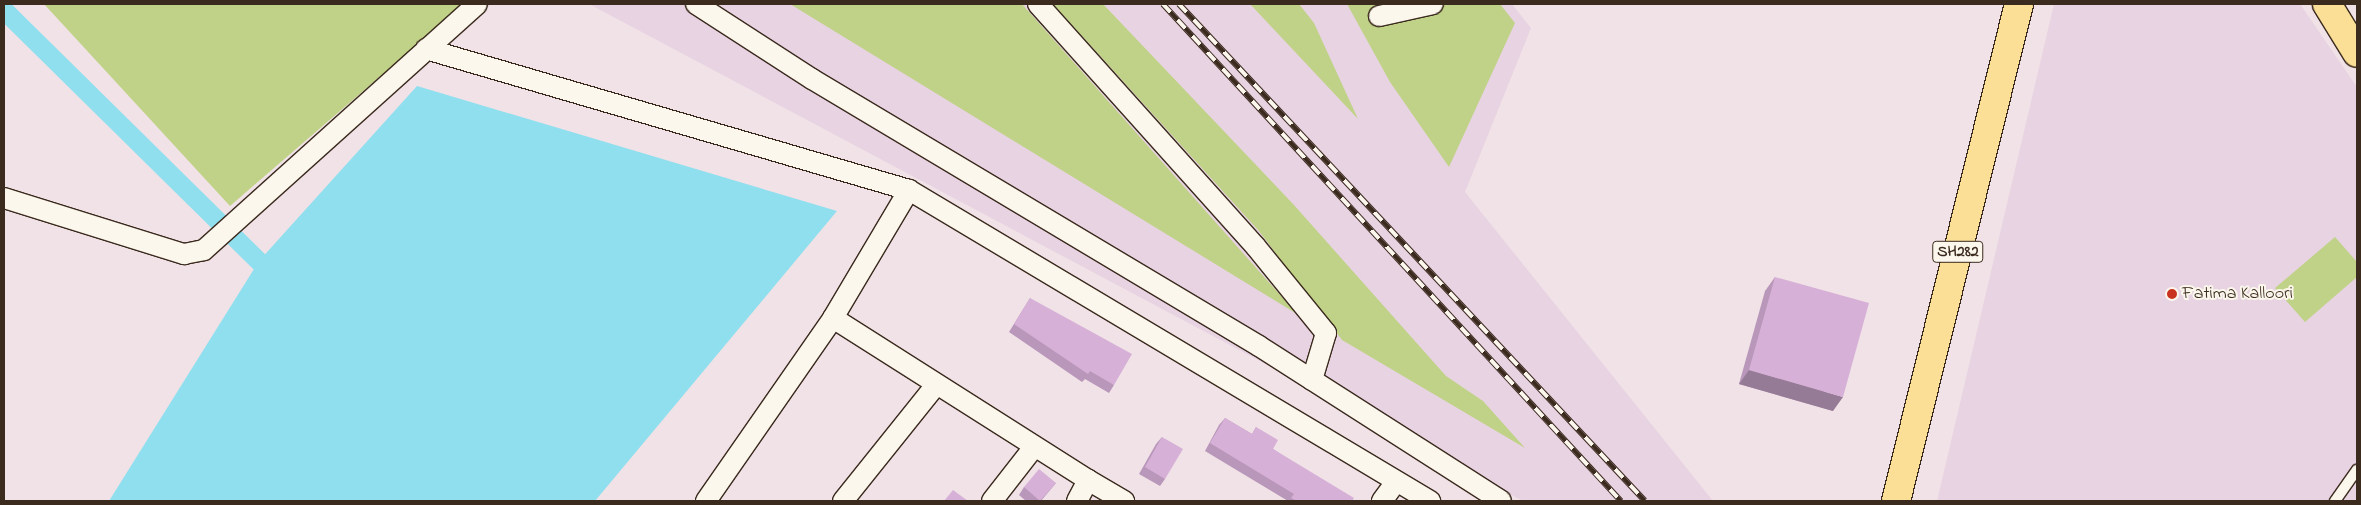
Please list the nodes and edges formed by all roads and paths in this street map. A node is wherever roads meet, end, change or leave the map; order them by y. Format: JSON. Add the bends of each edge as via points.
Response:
{"nodes":[{"id":1,"x":476,"y":4,"type":"edge"},
{"id":2,"x":696,"y":4,"type":"edge"},
{"id":3,"x":1038,"y":4,"type":"edge"},
{"id":4,"x":1433,"y":4,"type":"edge"},
{"id":5,"x":2019,"y":4,"type":"edge"},
{"id":6,"x":2327,"y":4,"type":"edge"},
{"id":7,"x":1379,"y":16,"type":"dead end"},
{"id":8,"x":426,"y":49,"type":"junction"},
{"id":9,"x":2357,"y":53,"type":"edge"},
{"id":10,"x":909,"y":190,"type":"junction"},
{"id":11,"x":4,"y":198,"type":"edge"},
{"id":12,"x":833,"y":318,"type":"junction"},
{"id":13,"x":1312,"y":380,"type":"junction"},
{"id":14,"x":936,"y":385,"type":"junction"},
{"id":15,"x":1034,"y":446,"type":"junction"},
{"id":16,"x":2357,"y":470,"type":"edge"},
{"id":17,"x":1088,"y":480,"type":"junction"},
{"id":18,"x":1396,"y":482,"type":"junction"},
{"id":19,"x":706,"y":501,"type":"edge"},
{"id":20,"x":843,"y":501,"type":"edge"},
{"id":21,"x":992,"y":501,"type":"edge"},
{"id":22,"x":1077,"y":501,"type":"edge"},
{"id":23,"x":1124,"y":501,"type":"edge"},
{"id":24,"x":1382,"y":501,"type":"edge"},
{"id":25,"x":1430,"y":501,"type":"edge"},
{"id":26,"x":1501,"y":501,"type":"edge"},
{"id":27,"x":1896,"y":501,"type":"edge"},
{"id":28,"x":2335,"y":501,"type":"edge"}],
"edges":[{"from":1,"to":8,"type":"street"},
{"from":2,"to":13,"type":"street","via":[[812,79]]},
{"from":3,"to":13,"type":"street","via":[[1256,247],[1326,333]]},
{"from":4,"to":7,"type":"street"},
{"from":5,"to":27,"type":"main road","number":"SH282"},
{"from":6,"to":9,"type":"main road"},
{"from":8,"to":10,"type":"street"},
{"from":8,"to":11,"type":"street","via":[[204,250],[184,254]]},
{"from":10,"to":12,"type":"street"},
{"from":10,"to":18,"type":"street"},
{"from":12,"to":14,"type":"street"},
{"from":12,"to":19,"type":"street"},
{"from":13,"to":26,"type":"street"},
{"from":14,"to":15,"type":"street"},
{"from":14,"to":20,"type":"street"},
{"from":15,"to":17,"type":"street"},
{"from":15,"to":21,"type":"street"},
{"from":16,"to":28,"type":"lane"},
{"from":17,"to":22,"type":"street"},
{"from":17,"to":23,"type":"street"},
{"from":18,"to":24,"type":"street"},
{"from":18,"to":25,"type":"street"}]}
